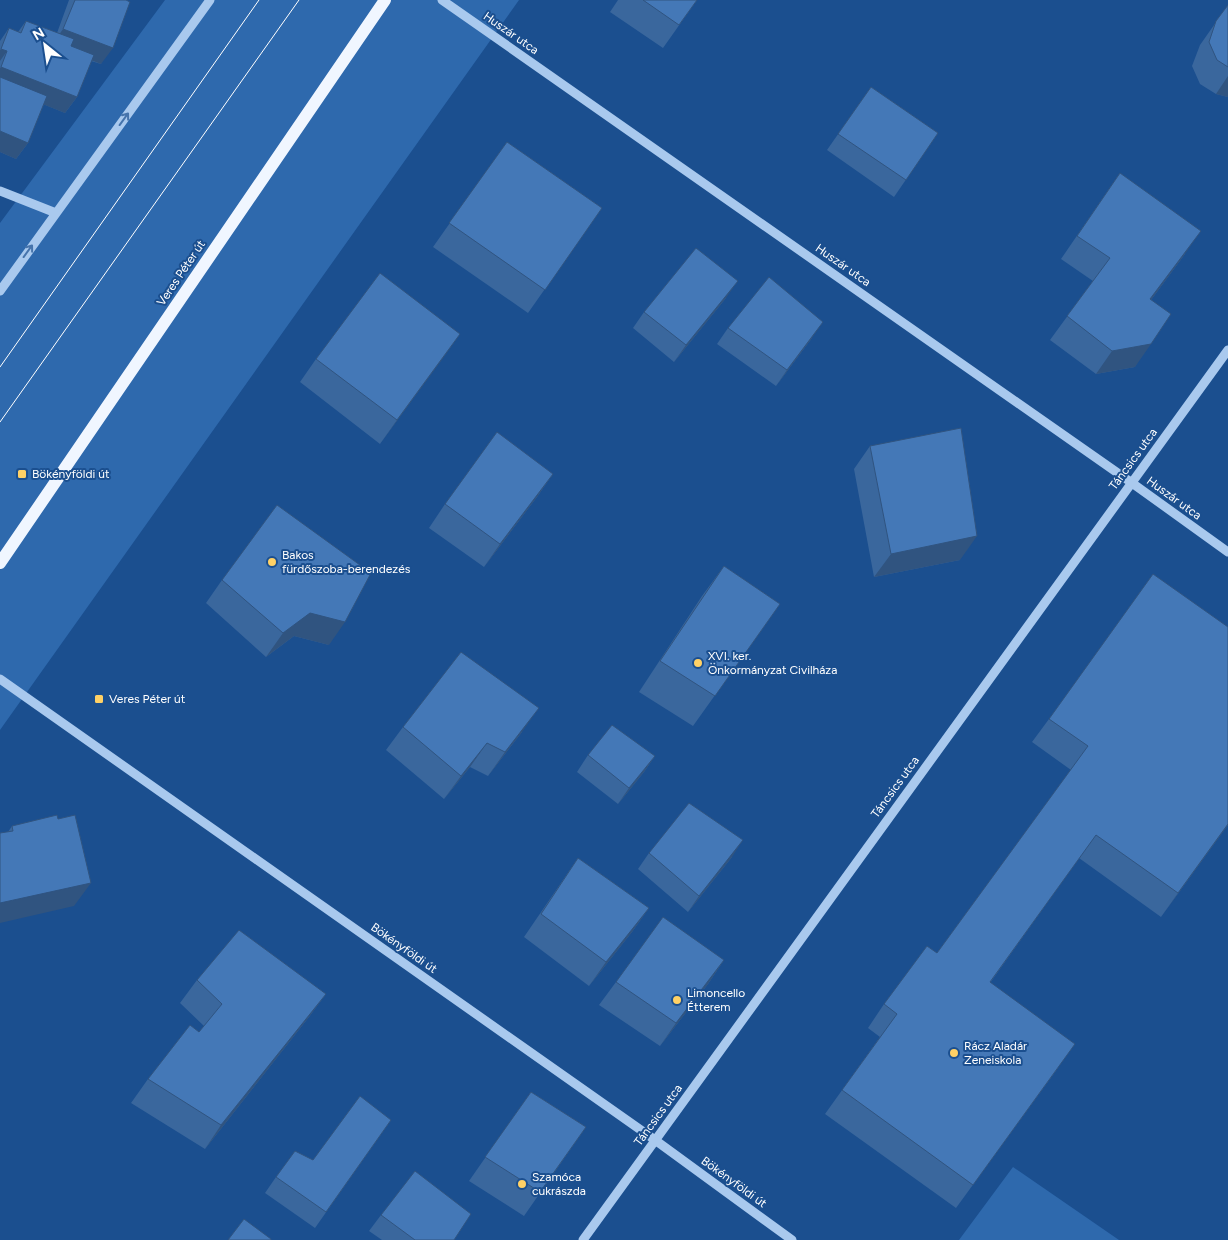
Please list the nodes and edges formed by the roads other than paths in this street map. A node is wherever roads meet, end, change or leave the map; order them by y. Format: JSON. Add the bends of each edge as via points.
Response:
{"nodes":[{"id":1,"x":210,"y":0,"type":"edge"},
{"id":2,"x":385,"y":0,"type":"edge"},
{"id":3,"x":442,"y":0,"type":"edge"},
{"id":4,"x":0,"y":191,"type":"edge"},
{"id":5,"x":56,"y":213,"type":"junction"},
{"id":6,"x":0,"y":291,"type":"edge"},
{"id":7,"x":1228,"y":350,"type":"edge"},
{"id":8,"x":1132,"y":482,"type":"junction"},
{"id":9,"x":1228,"y":552,"type":"edge"},
{"id":10,"x":0,"y":562,"type":"edge"},
{"id":11,"x":0,"y":679,"type":"edge"},
{"id":12,"x":655,"y":1140,"type":"junction"},
{"id":13,"x":583,"y":1240,"type":"edge"},
{"id":14,"x":792,"y":1240,"type":"edge"}],
"edges":[{"from":5,"to":1,"type":"street","one_way":true},
{"from":2,"to":10,"type":"main road","name":"Veres Péter út"},
{"from":3,"to":8,"type":"street","name":"Huszár utca"},
{"from":4,"to":5,"type":"street"},
{"from":6,"to":5,"type":"street","one_way":true},
{"from":7,"to":8,"type":"street","name":"Táncsics utca"},
{"from":8,"to":9,"type":"street","name":"Huszár utca"},
{"from":8,"to":12,"type":"street","name":"Táncsics utca"},
{"from":11,"to":12,"type":"street","name":"Bökényföldi út"},
{"from":12,"to":13,"type":"street","name":"Táncsics utca"},
{"from":12,"to":14,"type":"street","name":"Bökényföldi út"}]}
